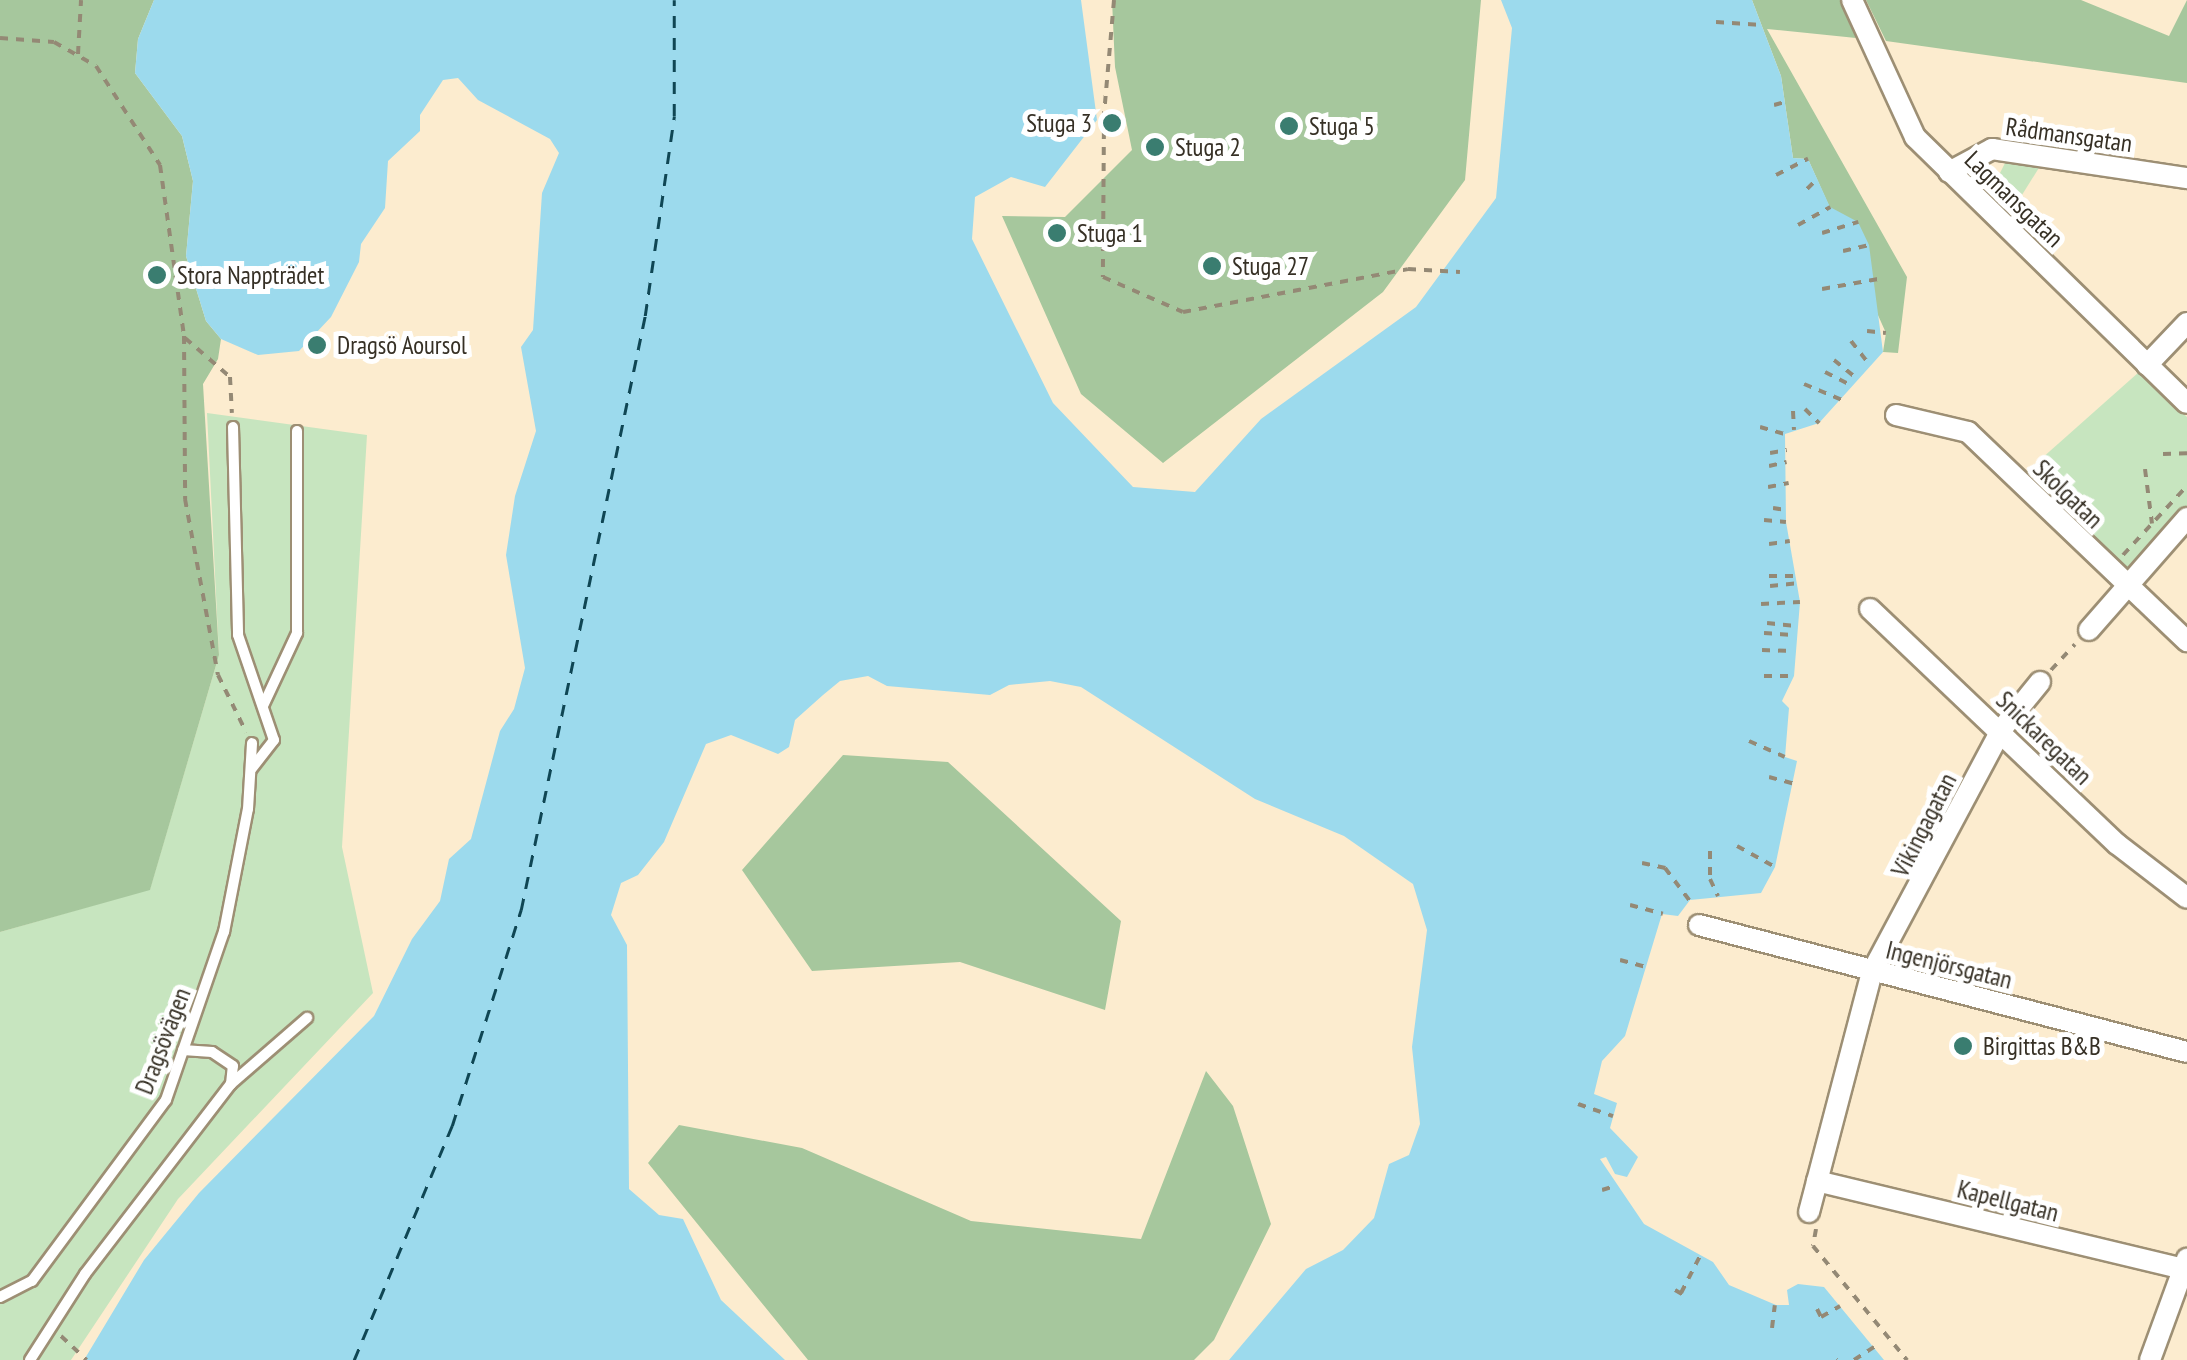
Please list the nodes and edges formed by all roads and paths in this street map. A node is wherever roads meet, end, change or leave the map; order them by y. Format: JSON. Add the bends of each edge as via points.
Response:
{"nodes":[{"id":1,"x":81,"y":0,"type":"edge"},
{"id":2,"x":1114,"y":0,"type":"edge"},
{"id":3,"x":1852,"y":0,"type":"edge"},
{"id":4,"x":1716,"y":22,"type":"dead end"},
{"id":5,"x":1762,"y":25,"type":"dead end"},
{"id":6,"x":0,"y":38,"type":"edge"},
{"id":7,"x":78,"y":54,"type":"junction"},
{"id":8,"x":1785,"y":102,"type":"dead end"},
{"id":9,"x":1774,"y":105,"type":"dead end"},
{"id":10,"x":1808,"y":159,"type":"dead end"},
{"id":11,"x":1950,"y":172,"type":"junction"},
{"id":12,"x":1776,"y":175,"type":"dead end"},
{"id":13,"x":2187,"y":178,"type":"edge"},
{"id":14,"x":1817,"y":179,"type":"dead end"},
{"id":15,"x":1807,"y":189,"type":"dead end"},
{"id":16,"x":1830,"y":207,"type":"dead end"},
{"id":17,"x":1858,"y":222,"type":"dead end"},
{"id":18,"x":1798,"y":225,"type":"dead end"},
{"id":19,"x":1822,"y":233,"type":"dead end"},
{"id":20,"x":1870,"y":246,"type":"dead end"},
{"id":21,"x":1843,"y":251,"type":"dead end"},
{"id":22,"x":1460,"y":272,"type":"dead end"},
{"id":23,"x":1878,"y":278,"type":"dead end"},
{"id":24,"x":1822,"y":288,"type":"dead end"},
{"id":25,"x":2187,"y":323,"type":"edge"},
{"id":26,"x":1867,"y":331,"type":"dead end"},
{"id":27,"x":1886,"y":333,"type":"dead end"},
{"id":28,"x":184,"y":336,"type":"junction"},
{"id":29,"x":1851,"y":341,"type":"dead end"},
{"id":30,"x":1834,"y":360,"type":"dead end"},
{"id":31,"x":1868,"y":363,"type":"dead end"},
{"id":32,"x":2147,"y":365,"type":"junction"},
{"id":33,"x":1825,"y":372,"type":"dead end"},
{"id":34,"x":1856,"y":378,"type":"dead end"},
{"id":35,"x":1804,"y":384,"type":"dead end"},
{"id":36,"x":1850,"y":385,"type":"dead end"},
{"id":37,"x":1842,"y":400,"type":"dead end"},
{"id":38,"x":2187,"y":402,"type":"edge"},
{"id":39,"x":1805,"y":409,"type":"dead end"},
{"id":40,"x":1793,"y":411,"type":"dead end"},
{"id":41,"x":1896,"y":415,"type":"dead end"},
{"id":42,"x":1818,"y":422,"type":"dead end"},
{"id":43,"x":233,"y":428,"type":"joint"},
{"id":44,"x":1760,"y":428,"type":"dead end"},
{"id":45,"x":1794,"y":430,"type":"dead end"},
{"id":46,"x":296,"y":431,"type":"dead end"},
{"id":47,"x":1785,"y":434,"type":"dead end"},
{"id":48,"x":1787,"y":450,"type":"dead end"},
{"id":49,"x":1770,"y":453,"type":"dead end"},
{"id":50,"x":2187,"y":453,"type":"edge"},
{"id":51,"x":2163,"y":454,"type":"dead end"},
{"id":52,"x":1787,"y":462,"type":"dead end"},
{"id":53,"x":1769,"y":466,"type":"dead end"},
{"id":54,"x":2145,"y":469,"type":"dead end"},
{"id":55,"x":1789,"y":483,"type":"dead end"},
{"id":56,"x":2187,"y":486,"type":"edge"},
{"id":57,"x":1768,"y":487,"type":"dead end"},
{"id":58,"x":1773,"y":508,"type":"dead end"},
{"id":59,"x":1786,"y":510,"type":"dead end"},
{"id":60,"x":2187,"y":518,"type":"edge"},
{"id":61,"x":1764,"y":520,"type":"dead end"},
{"id":62,"x":1786,"y":522,"type":"dead end"},
{"id":63,"x":2152,"y":524,"type":"junction"},
{"id":64,"x":1790,"y":540,"type":"dead end"},
{"id":65,"x":1769,"y":544,"type":"dead end"},
{"id":66,"x":2109,"y":569,"type":"junction"},
{"id":67,"x":1769,"y":576,"type":"dead end"},
{"id":68,"x":1795,"y":576,"type":"dead end"},
{"id":69,"x":1799,"y":583,"type":"dead end"},
{"id":70,"x":2127,"y":584,"type":"junction"},
{"id":71,"x":1770,"y":586,"type":"dead end"},
{"id":72,"x":1800,"y":602,"type":"dead end"},
{"id":73,"x":1761,"y":604,"type":"dead end"},
{"id":74,"x":1870,"y":609,"type":"dead end"},
{"id":75,"x":1767,"y":623,"type":"dead end"},
{"id":76,"x":1796,"y":626,"type":"dead end"},
{"id":77,"x":2089,"y":630,"type":"joint"},
{"id":78,"x":1764,"y":633,"type":"dead end"},
{"id":79,"x":1796,"y":635,"type":"dead end"},
{"id":80,"x":2187,"y":641,"type":"edge"},
{"id":81,"x":1762,"y":650,"type":"dead end"},
{"id":82,"x":1793,"y":651,"type":"dead end"},
{"id":83,"x":1764,"y":676,"type":"dead end"},
{"id":84,"x":1794,"y":676,"type":"dead end"},
{"id":85,"x":2040,"y":682,"type":"joint"},
{"id":86,"x":262,"y":707,"type":"junction"},
{"id":87,"x":2001,"y":730,"type":"junction"},
{"id":88,"x":1749,"y":742,"type":"dead end"},
{"id":89,"x":252,"y":743,"type":"joint"},
{"id":90,"x":1785,"y":757,"type":"dead end"},
{"id":91,"x":250,"y":770,"type":"junction"},
{"id":92,"x":1769,"y":777,"type":"dead end"},
{"id":93,"x":1795,"y":784,"type":"dead end"},
{"id":94,"x":1737,"y":846,"type":"dead end"},
{"id":95,"x":1710,"y":851,"type":"dead end"},
{"id":96,"x":1642,"y":863,"type":"dead end"},
{"id":97,"x":1775,"y":868,"type":"dead end"},
{"id":98,"x":1718,"y":896,"type":"dead end"},
{"id":99,"x":2187,"y":898,"type":"edge"},
{"id":100,"x":1690,"y":900,"type":"dead end"},
{"id":101,"x":1630,"y":905,"type":"dead end"},
{"id":102,"x":1662,"y":914,"type":"dead end"},
{"id":103,"x":1699,"y":924,"type":"dead end"},
{"id":104,"x":1620,"y":960,"type":"dead end"},
{"id":105,"x":1647,"y":967,"type":"dead end"},
{"id":106,"x":1872,"y":972,"type":"junction"},
{"id":107,"x":307,"y":1018,"type":"dead end"},
{"id":108,"x":183,"y":1050,"type":"junction"},
{"id":109,"x":2187,"y":1052,"type":"edge"},
{"id":110,"x":230,"y":1084,"type":"junction"},
{"id":111,"x":1578,"y":1104,"type":"dead end"},
{"id":112,"x":1614,"y":1116,"type":"dead end"},
{"id":113,"x":1817,"y":1181,"type":"junction"},
{"id":114,"x":1615,"y":1186,"type":"dead end"},
{"id":115,"x":1602,"y":1190,"type":"dead end"},
{"id":116,"x":1809,"y":1212,"type":"joint"},
{"id":117,"x":1700,"y":1256,"type":"dead end"},
{"id":118,"x":2187,"y":1257,"type":"edge"},
{"id":119,"x":2186,"y":1270,"type":"edge"},
{"id":120,"x":1681,"y":1293,"type":"dead end"},
{"id":121,"x":0,"y":1297,"type":"edge"},
{"id":122,"x":1776,"y":1305,"type":"dead end"},
{"id":123,"x":1840,"y":1306,"type":"dead end"},
{"id":124,"x":1816,"y":1309,"type":"dead end"},
{"id":125,"x":1772,"y":1328,"type":"dead end"},
{"id":126,"x":53,"y":1329,"type":"junction"},
{"id":127,"x":1874,"y":1347,"type":"dead end"},
{"id":128,"x":86,"y":1359,"type":"edge"},
{"id":129,"x":30,"y":1360,"type":"edge"},
{"id":130,"x":1854,"y":1360,"type":"edge"},
{"id":131,"x":1907,"y":1360,"type":"edge"},
{"id":132,"x":2150,"y":1360,"type":"edge"}],
"edges":[{"from":1,"to":7,"type":"path"},
{"from":2,"to":22,"type":"path","via":[[1104,115],[1103,277],[1182,312],[1408,269]]},
{"from":3,"to":11,"type":"street","name":"Lagmansgatan","via":[[1915,137]]},
{"from":4,"to":5,"type":"path"},
{"from":6,"to":7,"type":"path","via":[[54,42]]},
{"from":7,"to":28,"type":"path","via":[[96,66],[160,166]]},
{"from":8,"to":9,"type":"path"},
{"from":10,"to":12,"type":"path"},
{"from":11,"to":13,"type":"street","name":"Rådmansgatan","via":[[1992,149]]},
{"from":11,"to":32,"type":"street","name":"Lagmansgatan"},
{"from":14,"to":15,"type":"path"},
{"from":16,"to":18,"type":"path"},
{"from":17,"to":19,"type":"path"},
{"from":20,"to":21,"type":"path"},
{"from":23,"to":24,"type":"path"},
{"from":25,"to":32,"type":"street"},
{"from":26,"to":27,"type":"path"},
{"from":28,"to":43,"type":"path","via":[[230,377]]},
{"from":28,"to":89,"type":"path","via":[[185,499],[218,675]]},
{"from":29,"to":31,"type":"path"},
{"from":30,"to":34,"type":"path"},
{"from":32,"to":38,"type":"street","name":"Lagmansgatan"},
{"from":33,"to":36,"type":"path"},
{"from":35,"to":37,"type":"path"},
{"from":39,"to":42,"type":"path"},
{"from":40,"to":45,"type":"path"},
{"from":41,"to":66,"type":"street","name":"Skolgatan","via":[[1968,432]]},
{"from":43,"to":86,"type":"lane","via":[[238,635]]},
{"from":44,"to":47,"type":"path"},
{"from":46,"to":86,"type":"lane","via":[[297,633]]},
{"from":48,"to":49,"type":"path"},
{"from":50,"to":51,"type":"path"},
{"from":52,"to":53,"type":"path"},
{"from":54,"to":63,"type":"path"},
{"from":55,"to":57,"type":"path"},
{"from":56,"to":63,"type":"path"},
{"from":58,"to":59,"type":"path"},
{"from":60,"to":70,"type":"street"},
{"from":61,"to":62,"type":"path"},
{"from":63,"to":66,"type":"path"},
{"from":64,"to":65,"type":"path"},
{"from":66,"to":70,"type":"street","name":"Skolgatan"},
{"from":67,"to":68,"type":"path"},
{"from":69,"to":71,"type":"path"},
{"from":70,"to":77,"type":"street"},
{"from":70,"to":80,"type":"street","name":"Skolgatan"},
{"from":72,"to":73,"type":"path"},
{"from":74,"to":87,"type":"street","name":"Snickaregatan"},
{"from":75,"to":76,"type":"path"},
{"from":77,"to":85,"type":"path"},
{"from":78,"to":79,"type":"path"},
{"from":81,"to":82,"type":"path"},
{"from":83,"to":84,"type":"path"},
{"from":85,"to":87,"type":"street","name":"Vikingagatan"},
{"from":86,"to":91,"type":"lane","via":[[274,740]]},
{"from":87,"to":99,"type":"street","name":"Snickaregatan","via":[[2117,844]]},
{"from":87,"to":106,"type":"street","name":"Vikingagatan"},
{"from":88,"to":90,"type":"path"},
{"from":89,"to":91,"type":"lane","name":"Dragsövägen"},
{"from":91,"to":108,"type":"lane","name":"Dragsövägen","via":[[224,932]]},
{"from":92,"to":93,"type":"path"},
{"from":94,"to":97,"type":"path"},
{"from":95,"to":98,"type":"path"},
{"from":96,"to":100,"type":"path","via":[[1665,868]]},
{"from":101,"to":102,"type":"path"},
{"from":103,"to":106,"type":"street","name":"Ingenjörsgatan"},
{"from":104,"to":105,"type":"path"},
{"from":106,"to":109,"type":"street","name":"Ingenjörsgatan"},
{"from":106,"to":113,"type":"street","name":"Vikingagatan"},
{"from":107,"to":110,"type":"lane"},
{"from":108,"to":110,"type":"lane","via":[[212,1052],[233,1066]]},
{"from":108,"to":121,"type":"lane","name":"Dragsövägen","via":[[166,1100],[32,1281]]},
{"from":110,"to":126,"type":"lane","via":[[86,1274]]},
{"from":111,"to":112,"type":"path"},
{"from":113,"to":116,"type":"street","name":"Vikingagatan"},
{"from":113,"to":119,"type":"street","name":"Kapellgatan"},
{"from":114,"to":115,"type":"path"},
{"from":116,"to":131,"type":"path","via":[[1816,1224],[1813,1246]]},
{"from":117,"to":120,"type":"path"},
{"from":118,"to":119,"type":"street"},
{"from":119,"to":132,"type":"street"},
{"from":122,"to":125,"type":"path"},
{"from":123,"to":124,"type":"path","via":[[1821,1317]]},
{"from":126,"to":128,"type":"path"},
{"from":126,"to":129,"type":"lane"},
{"from":127,"to":130,"type":"path"}]}
